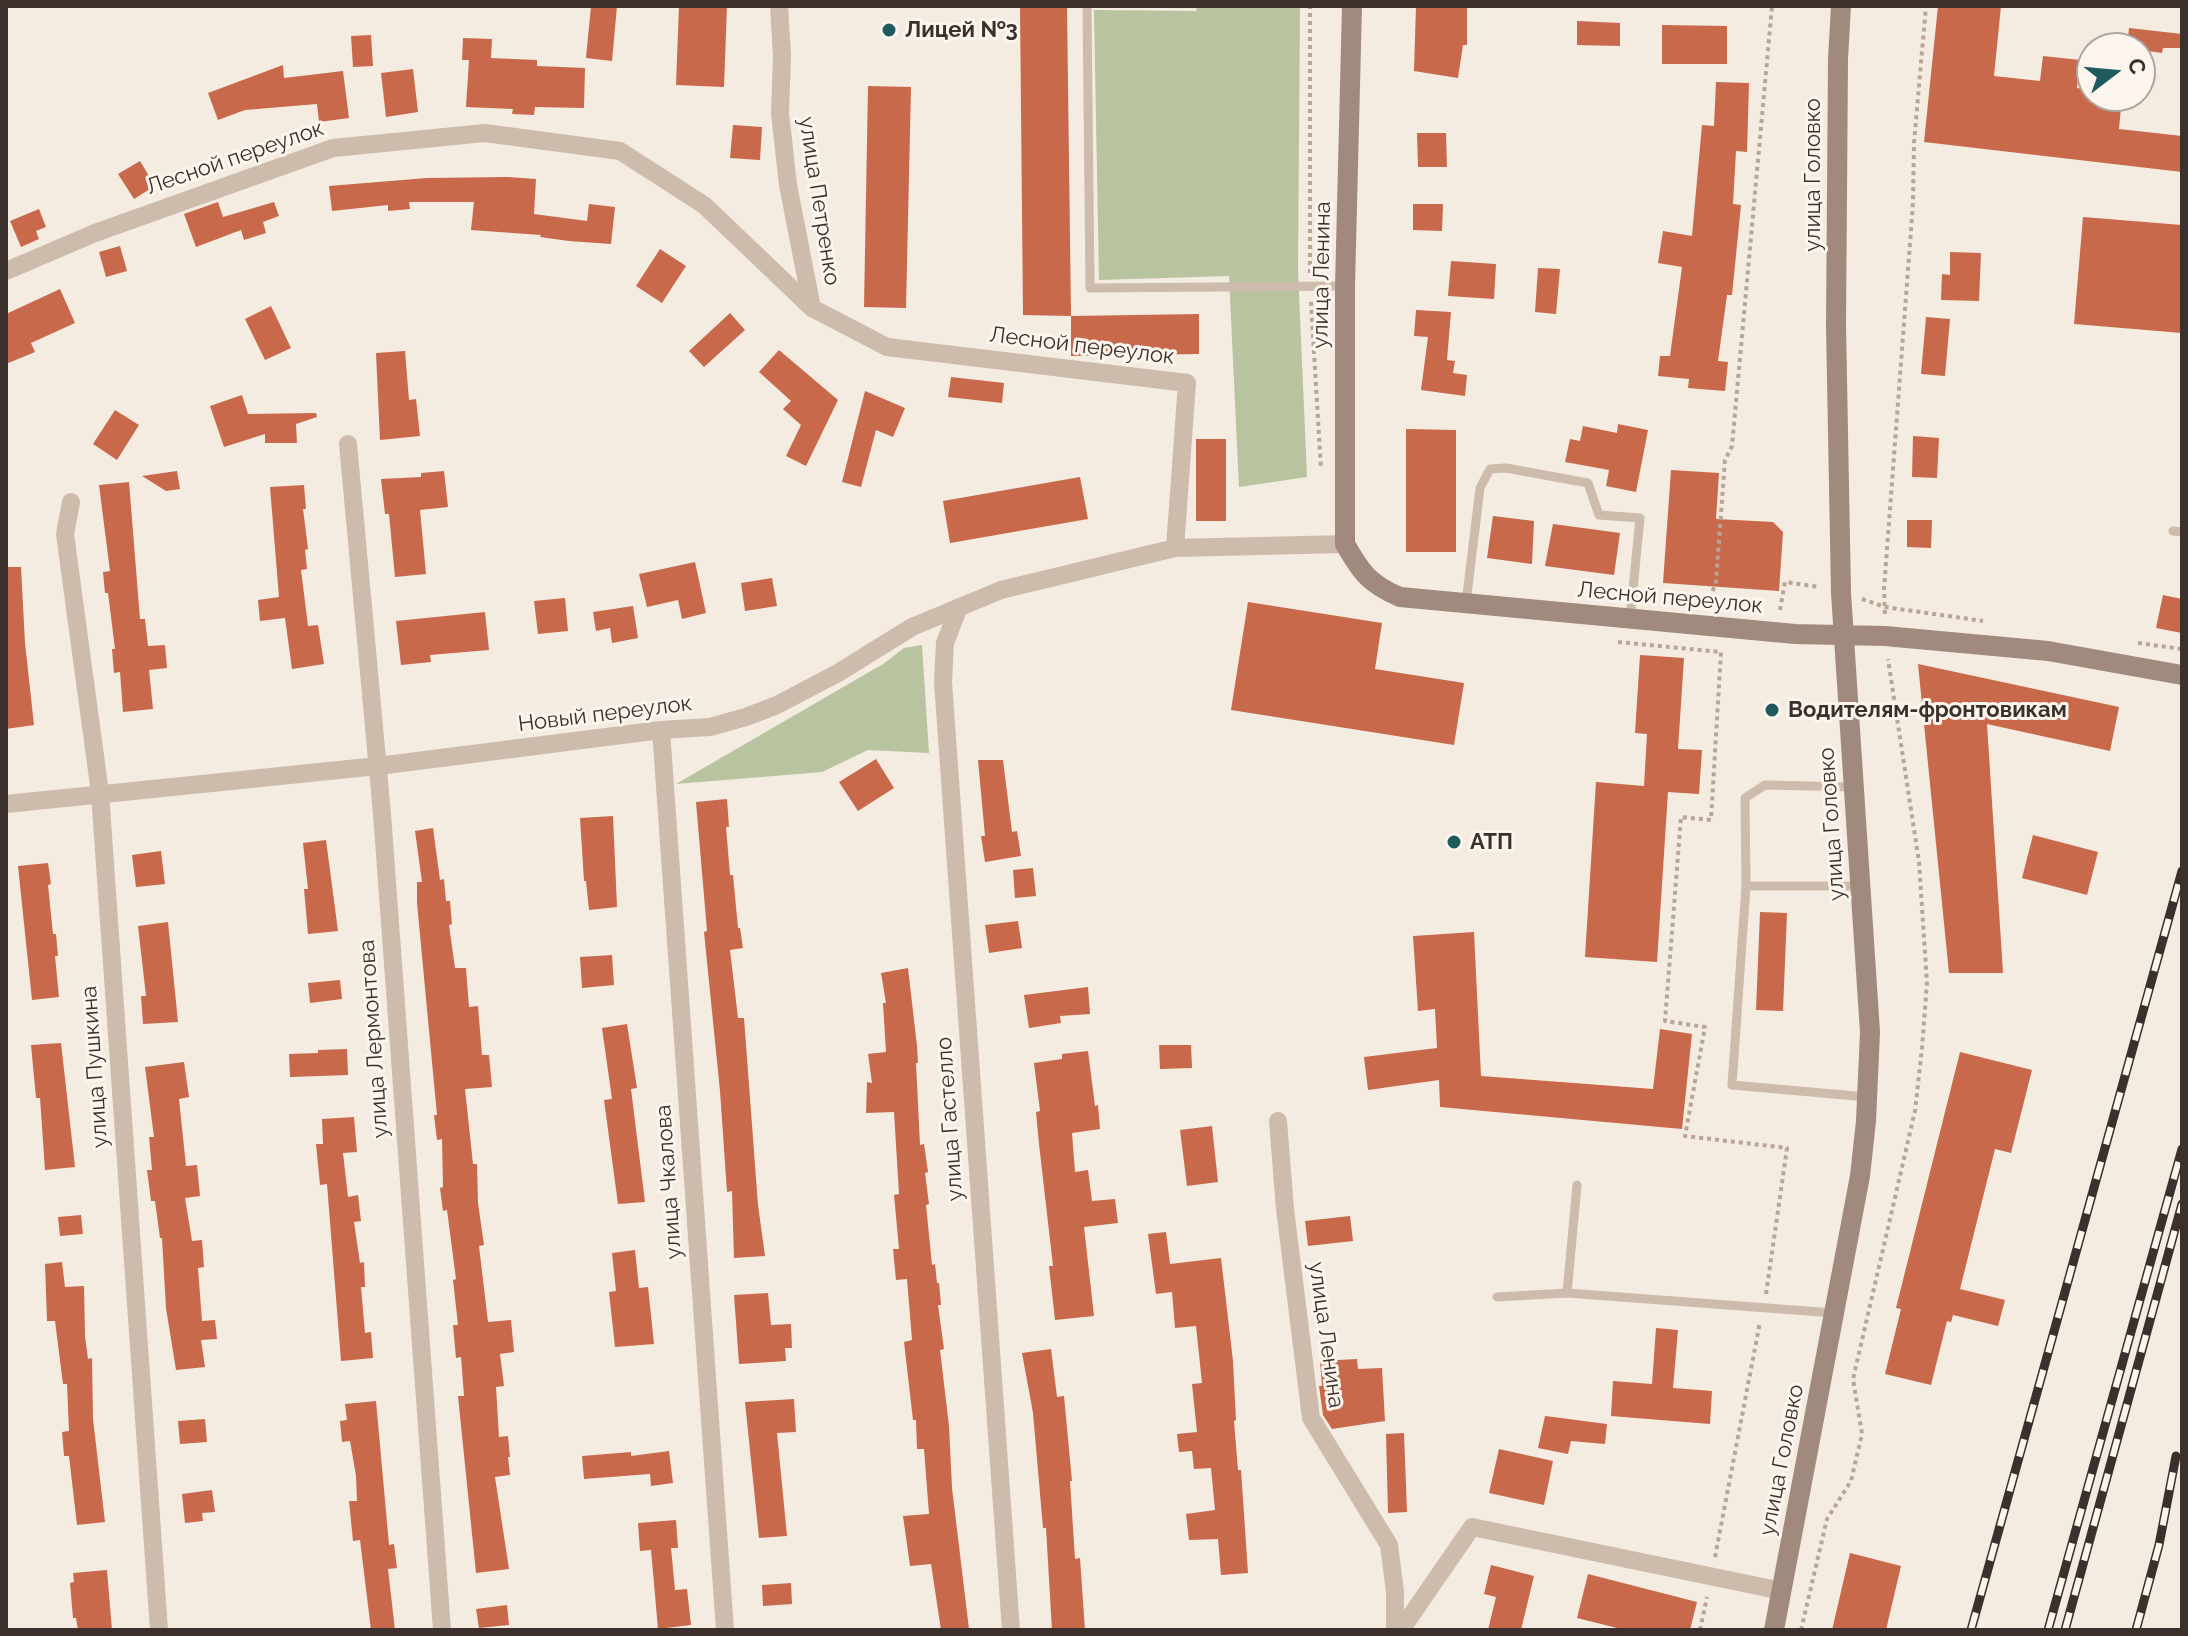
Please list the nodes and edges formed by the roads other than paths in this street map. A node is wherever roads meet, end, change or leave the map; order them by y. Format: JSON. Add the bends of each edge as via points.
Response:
{"nodes":[{"id":1,"x":779,"y":6,"type":"edge"},
{"id":2,"x":1087,"y":6,"type":"edge"},
{"id":3,"x":1352,"y":6,"type":"edge"},
{"id":4,"x":1841,"y":6,"type":"edge"},
{"id":5,"x":6,"y":271,"type":"edge"},
{"id":6,"x":1345,"y":286,"type":"junction"},
{"id":7,"x":812,"y":308,"type":"junction"},
{"id":8,"x":348,"y":444,"type":"dead end"},
{"id":9,"x":71,"y":502,"type":"dead end"},
{"id":10,"x":1345,"y":544,"type":"junction"},
{"id":11,"x":1175,"y":548,"type":"junction"},
{"id":12,"x":1466,"y":603,"type":"junction"},
{"id":13,"x":959,"y":607,"type":"junction"},
{"id":14,"x":1630,"y":619,"type":"junction"},
{"id":15,"x":1842,"y":636,"type":"junction"},
{"id":16,"x":2182,"y":675,"type":"edge"},
{"id":17,"x":661,"y":730,"type":"junction"},
{"id":18,"x":378,"y":766,"type":"junction"},
{"id":19,"x":1853,"y":787,"type":"junction"},
{"id":20,"x":100,"y":793,"type":"junction"},
{"id":21,"x":6,"y":804,"type":"edge"},
{"id":22,"x":1746,"y":886,"type":"junction"},
{"id":23,"x":1860,"y":886,"type":"junction"},
{"id":24,"x":1867,"y":1097,"type":"junction"},
{"id":25,"x":1278,"y":1121,"type":"dead end"},
{"id":26,"x":1577,"y":1185,"type":"dead end"},
{"id":27,"x":1567,"y":1293,"type":"junction"},
{"id":28,"x":1497,"y":1297,"type":"dead end"},
{"id":29,"x":1834,"y":1313,"type":"junction"},
{"id":30,"x":1782,"y":1591,"type":"junction"},
{"id":31,"x":159,"y":1630,"type":"edge"},
{"id":32,"x":442,"y":1630,"type":"edge"},
{"id":33,"x":725,"y":1630,"type":"edge"},
{"id":34,"x":1011,"y":1630,"type":"edge"},
{"id":35,"x":1395,"y":1630,"type":"edge"},
{"id":36,"x":1401,"y":1630,"type":"edge"},
{"id":37,"x":1774,"y":1630,"type":"edge"}],
"edges":[{"from":1,"to":7,"type":"street","name":"улица Петренко","via":[[786,170]]},
{"from":2,"to":6,"type":"lane","via":[[1090,288]]},
{"from":3,"to":6,"type":"main road","name":"улица Ленина"},
{"from":4,"to":15,"type":"main road","name":"улица Головко","via":[[1836,325]]},
{"from":5,"to":7,"type":"street","name":"Лесной переулок","via":[[95,233],[333,148],[485,133],[620,151],[704,205]]},
{"from":6,"to":10,"type":"main road","name":"улица Ленина"},
{"from":7,"to":11,"type":"street","name":"Лесной переулок","via":[[887,347],[1187,383]]},
{"from":8,"to":18,"type":"street","name":"улица Лермонтова"},
{"from":9,"to":20,"type":"street","name":"улица Пушкина","via":[[65,534]]},
{"from":10,"to":11,"type":"street"},
{"from":10,"to":12,"type":"main road","name":"Лесной переулок","via":[[1360,571],[1377,587],[1400,597]]},
{"from":11,"to":13,"type":"street","name":"Новый переулок","via":[[1001,590]]},
{"from":12,"to":14,"type":"main road","name":"Лесной переулок"},
{"from":12,"to":14,"type":"lane","via":[[1480,488],[1490,469],[1506,468],[1588,483],[1599,515],[1640,518]]},
{"from":13,"to":17,"type":"street","name":"Новый переулок","via":[[912,627],[777,705],[710,727]]},
{"from":13,"to":34,"type":"street","name":"улица Гастелло","via":[[945,643],[943,682]]},
{"from":14,"to":15,"type":"main road","name":"Лесной переулок"},
{"from":15,"to":16,"type":"main road","name":"Лесной переулок","via":[[2048,651]]},
{"from":15,"to":19,"type":"main road","name":"улица Головко"},
{"from":17,"to":18,"type":"street","name":"Новый переулок"},
{"from":17,"to":33,"type":"street","name":"улица Чкалова"},
{"from":18,"to":20,"type":"street","name":"Новый переулок"},
{"from":18,"to":32,"type":"street","name":"улица Лермонтова"},
{"from":19,"to":22,"type":"lane","via":[[1765,785],[1745,798]]},
{"from":19,"to":23,"type":"main road","name":"улица Головко"},
{"from":20,"to":21,"type":"street","name":"Новый переулок"},
{"from":20,"to":31,"type":"street","name":"улица Пушкина"},
{"from":22,"to":23,"type":"lane"},
{"from":22,"to":24,"type":"lane","via":[[1732,1085]]},
{"from":23,"to":24,"type":"main road","name":"улица Головко","via":[[1870,1032]]},
{"from":24,"to":29,"type":"main road","name":"улица Головко","via":[[1860,1176]]},
{"from":25,"to":35,"type":"street","name":"улица Ленина","via":[[1311,1418],[1389,1545]]},
{"from":26,"to":27,"type":"lane"},
{"from":27,"to":28,"type":"lane"},
{"from":27,"to":29,"type":"lane"},
{"from":29,"to":30,"type":"main road","name":"улица Головко"},
{"from":30,"to":36,"type":"street","via":[[1472,1527]]},
{"from":30,"to":37,"type":"main road","name":"улица Головко"}]}
